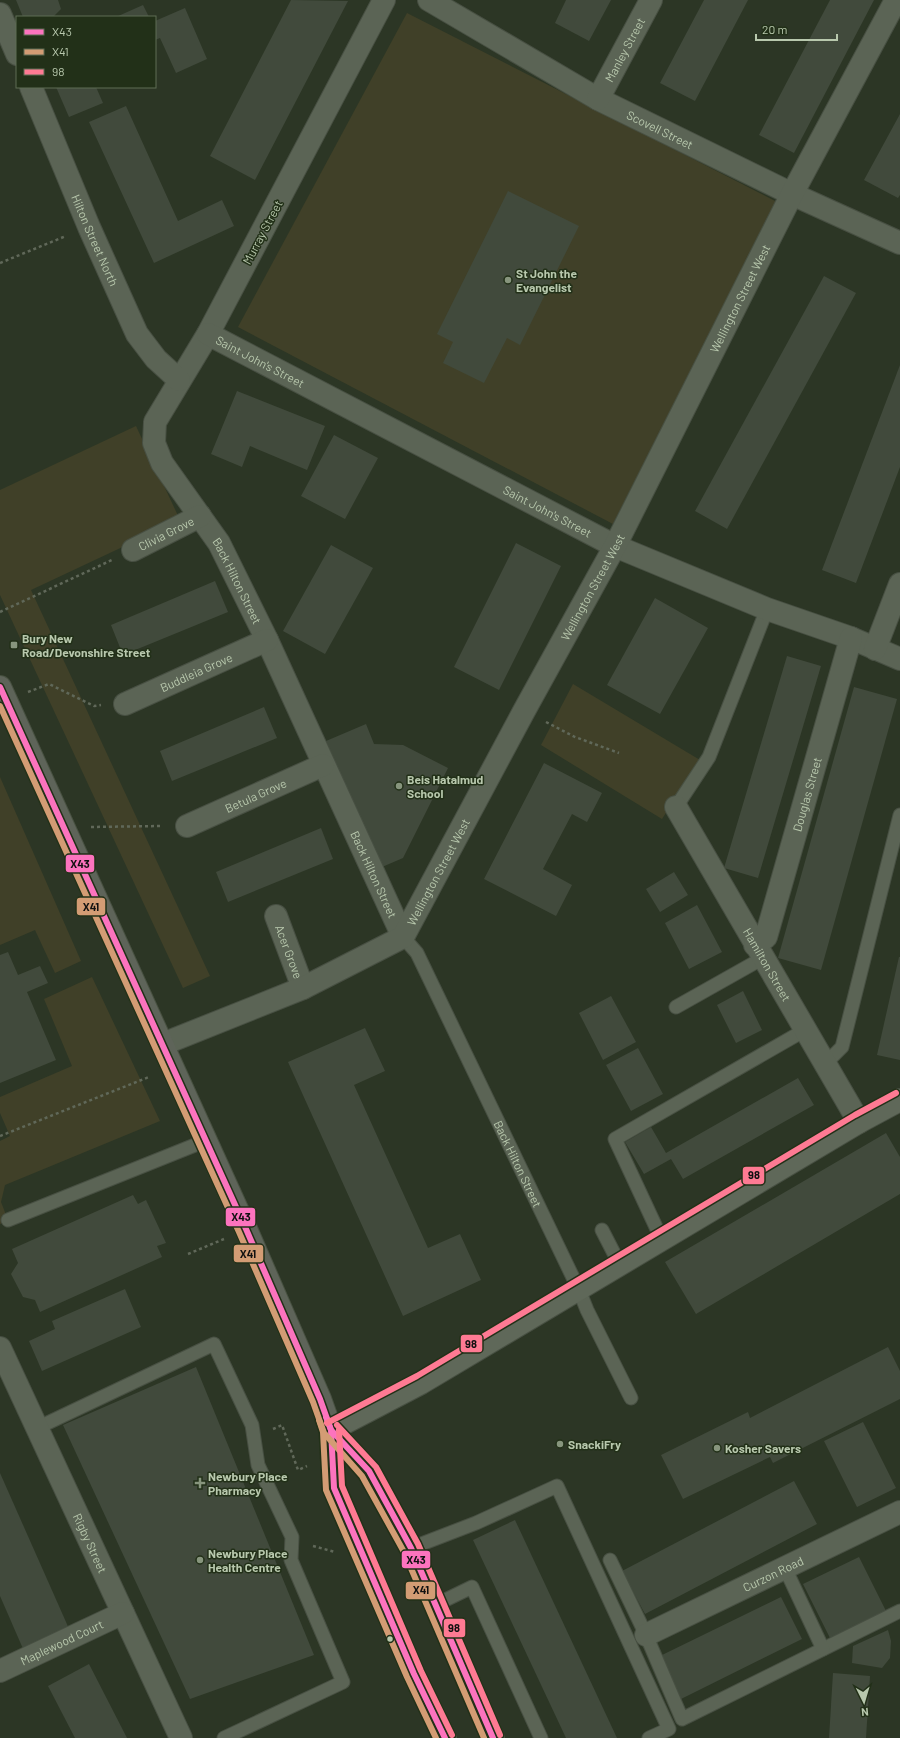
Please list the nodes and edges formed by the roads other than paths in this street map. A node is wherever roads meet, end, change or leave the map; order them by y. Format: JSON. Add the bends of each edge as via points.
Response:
{"nodes":[{"id":1,"x":384,"y":0,"type":"edge"},
{"id":2,"x":429,"y":0,"type":"edge"},
{"id":3,"x":651,"y":0,"type":"edge"},
{"id":4,"x":896,"y":0,"type":"edge"},
{"id":5,"x":0,"y":14,"type":"edge"},
{"id":6,"x":16,"y":52,"type":"edge"},
{"id":7,"x":30,"y":88,"type":"edge"},
{"id":8,"x":598,"y":99,"type":"junction"},
{"id":9,"x":792,"y":194,"type":"junction"},
{"id":10,"x":900,"y":243,"type":"edge"},
{"id":11,"x":208,"y":334,"type":"junction"},
{"id":12,"x":179,"y":380,"type":"junction"},
{"id":13,"x":162,"y":463,"type":"joint"},
{"id":14,"x":200,"y":516,"type":"junction"},
{"id":15,"x":615,"y":546,"type":"junction"},
{"id":16,"x":132,"y":550,"type":"road end"},
{"id":17,"x":900,"y":584,"type":"edge"},
{"id":18,"x":767,"y":608,"type":"junction"},
{"id":19,"x":851,"y":638,"type":"junction"},
{"id":20,"x":267,"y":640,"type":"junction"},
{"id":21,"x":875,"y":649,"type":"junction"},
{"id":22,"x":900,"y":659,"type":"edge"},
{"id":23,"x":3,"y":694,"type":"edge"},
{"id":24,"x":125,"y":704,"type":"road end"},
{"id":25,"x":323,"y":765,"type":"junction"},
{"id":26,"x":676,"y":807,"type":"joint"},
{"id":27,"x":900,"y":815,"type":"edge"},
{"id":28,"x":187,"y":826,"type":"road end"},
{"id":29,"x":276,"y":916,"type":"dead end"},
{"id":30,"x":403,"y":937,"type":"junction"},
{"id":31,"x":759,"y":951,"type":"junction"},
{"id":32,"x":303,"y":988,"type":"junction"},
{"id":33,"x":676,"y":1007,"type":"dead end"},
{"id":34,"x":805,"y":1030,"type":"junction"},
{"id":35,"x":163,"y":1044,"type":"junction"},
{"id":36,"x":825,"y":1064,"type":"junction"},
{"id":37,"x":900,"y":1100,"type":"edge"},
{"id":38,"x":859,"y":1122,"type":"junction"},
{"id":39,"x":205,"y":1141,"type":"junction"},
{"id":40,"x":8,"y":1220,"type":"dead end"},
{"id":41,"x":602,"y":1230,"type":"dead end"},
{"id":42,"x":662,"y":1240,"type":"junction"},
{"id":43,"x":620,"y":1265,"type":"junction"},
{"id":44,"x":579,"y":1290,"type":"junction"},
{"id":45,"x":0,"y":1348,"type":"edge"},
{"id":46,"x":631,"y":1398,"type":"dead end"},
{"id":47,"x":37,"y":1428,"type":"junction"},
{"id":48,"x":331,"y":1430,"type":"junction"},
{"id":49,"x":900,"y":1512,"type":"edge"},
{"id":50,"x":411,"y":1548,"type":"junction"},
{"id":51,"x":610,"y":1560,"type":"dead end"},
{"id":52,"x":785,"y":1568,"type":"junction"},
{"id":53,"x":435,"y":1605,"type":"junction"},
{"id":54,"x":900,"y":1611,"type":"edge"},
{"id":55,"x":123,"y":1613,"type":"junction"},
{"id":56,"x":646,"y":1635,"type":"junction"},
{"id":57,"x":823,"y":1649,"type":"junction"},
{"id":58,"x":0,"y":1671,"type":"edge"},
{"id":59,"x":181,"y":1738,"type":"edge"},
{"id":60,"x":224,"y":1738,"type":"edge"},
{"id":61,"x":445,"y":1738,"type":"edge"},
{"id":62,"x":493,"y":1738,"type":"edge"},
{"id":63,"x":541,"y":1738,"type":"edge"},
{"id":64,"x":649,"y":1738,"type":"edge"}],
"edges":[{"from":1,"to":11,"type":"street","name":"Murray Street"},
{"from":2,"to":8,"type":"street","name":"Scovell Street"},
{"from":3,"to":8,"type":"street","name":"Manley Street"},
{"from":4,"to":9,"type":"street","name":"Wellington Street West"},
{"from":5,"to":6,"type":"street"},
{"from":7,"to":12,"type":"street","name":"Hilton Street North","via":[[88,227],[137,334],[156,359]]},
{"from":8,"to":9,"type":"street","name":"Scovell Street"},
{"from":9,"to":10,"type":"street","name":"Scovell Street"},
{"from":9,"to":15,"type":"street","name":"Wellington Street West"},
{"from":11,"to":12,"type":"street","name":"Murray Street"},
{"from":11,"to":15,"type":"street","name":"Saint John's Street"},
{"from":12,"to":13,"type":"street","name":"Murray Street","via":[[155,422],[154,443]]},
{"from":13,"to":14,"type":"street","name":"Back Hilton Street"},
{"from":14,"to":16,"type":"street","name":"Clivia Grove"},
{"from":14,"to":20,"type":"street","name":"Back Hilton Street","via":[[219,543]]},
{"from":15,"to":18,"type":"street","name":"Saint John's Street"},
{"from":15,"to":30,"type":"street","name":"Wellington Street West"},
{"from":17,"to":21,"type":"street"},
{"from":18,"to":19,"type":"street","name":"Saint John's Street"},
{"from":18,"to":26,"type":"lane","via":[[709,757]]},
{"from":19,"to":21,"type":"street","name":"Saint John's Street"},
{"from":19,"to":31,"type":"street","name":"Douglas Street","via":[[766,937]]},
{"from":20,"to":24,"type":"street","name":"Buddleia Grove"},
{"from":20,"to":25,"type":"street","name":"Back Hilton Street"},
{"from":21,"to":22,"type":"street","name":"Saint John's Street"},
{"from":23,"to":35,"type":"highway"},
{"from":25,"to":28,"type":"street","name":"Betula Grove"},
{"from":25,"to":30,"type":"street","name":"Back Hilton Street"},
{"from":26,"to":31,"type":"street","name":"Hamilton Street"},
{"from":27,"to":36,"type":"lane","via":[[842,1047]]},
{"from":29,"to":32,"type":"street","name":"Acer Grove"},
{"from":30,"to":32,"type":"street","name":"Wellington Street West"},
{"from":30,"to":44,"type":"lane","name":"Back Hilton Street","via":[[417,953]]},
{"from":31,"to":33,"type":"lane"},
{"from":31,"to":34,"type":"street","name":"Hamilton Street"},
{"from":32,"to":35,"type":"street","name":"Wellington Street West"},
{"from":34,"to":36,"type":"street","name":"Hamilton Street"},
{"from":34,"to":42,"type":"lane","via":[[615,1139]]},
{"from":35,"to":39,"type":"highway"},
{"from":36,"to":38,"type":"street","name":"Hamilton Street"},
{"from":37,"to":38,"type":"main road"},
{"from":38,"to":42,"type":"main road"},
{"from":39,"to":40,"type":"lane"},
{"from":39,"to":48,"type":"highway","via":[[246,1229]]},
{"from":41,"to":43,"type":"lane"},
{"from":42,"to":43,"type":"main road"},
{"from":43,"to":44,"type":"main road"},
{"from":44,"to":46,"type":"lane","name":"Back Hilton Street"},
{"from":44,"to":48,"type":"main road","via":[[421,1383]]},
{"from":45,"to":47,"type":"street","name":"Rigby Street"},
{"from":47,"to":55,"type":"street","name":"Rigby Street"},
{"from":47,"to":60,"type":"lane","via":[[214,1344],[252,1425],[258,1465],[292,1537],[291,1560],[343,1682]]},
{"from":48,"to":50,"type":"highway","via":[[369,1471]]},
{"from":48,"to":61,"type":"highway","via":[[334,1488],[414,1674]]},
{"from":49,"to":52,"type":"street","name":"Curzon Road"},
{"from":50,"to":53,"type":"highway"},
{"from":50,"to":64,"type":"lane","via":[[476,1523],[557,1486],[669,1729]]},
{"from":51,"to":56,"type":"lane"},
{"from":52,"to":56,"type":"street","name":"Curzon Road"},
{"from":52,"to":57,"type":"lane"},
{"from":53,"to":62,"type":"highway"},
{"from":53,"to":63,"type":"lane","via":[[472,1587]]},
{"from":54,"to":57,"type":"lane"},
{"from":55,"to":58,"type":"street","name":"Maplewood Court"},
{"from":55,"to":59,"type":"street","name":"Rigby Street"},
{"from":56,"to":57,"type":"lane","via":[[682,1719]]}]}
